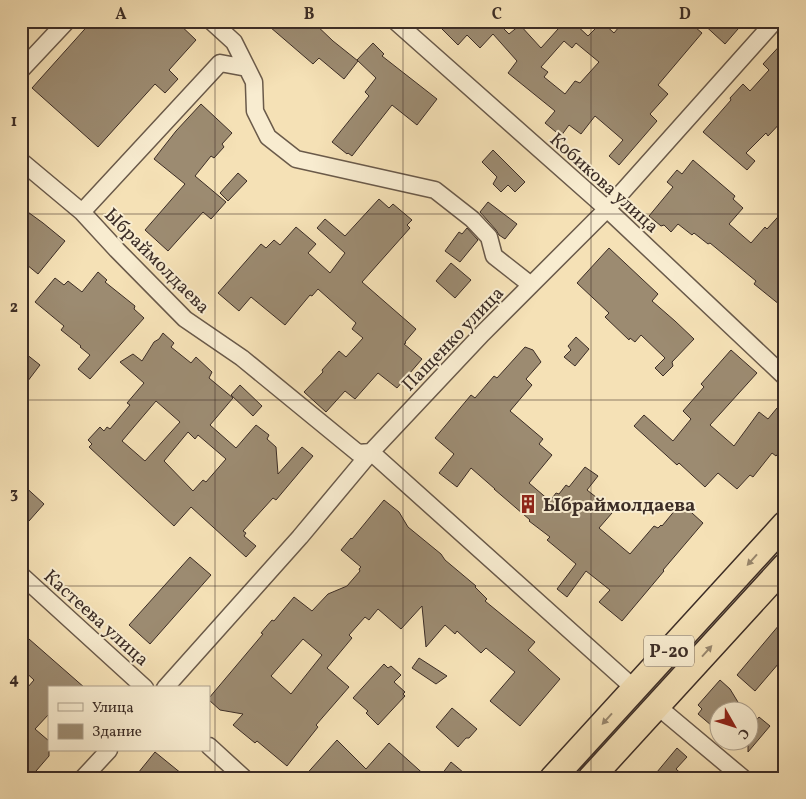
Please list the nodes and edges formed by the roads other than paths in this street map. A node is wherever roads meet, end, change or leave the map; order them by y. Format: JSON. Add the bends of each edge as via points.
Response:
{"nodes":[{"id":1,"x":67,"y":21,"type":"edge"},
{"id":2,"x":211,"y":21,"type":"edge"},
{"id":3,"x":395,"y":21,"type":"edge"},
{"id":4,"x":774,"y":21,"type":"edge"},
{"id":5,"x":247,"y":68,"type":"junction"},
{"id":6,"x":21,"y":70,"type":"edge"},
{"id":7,"x":21,"y":161,"type":"edge"},
{"id":8,"x":607,"y":209,"type":"junction"},
{"id":9,"x":82,"y":212,"type":"junction"},
{"id":10,"x":532,"y":285,"type":"junction"},
{"id":11,"x":785,"y":377,"type":"edge"},
{"id":12,"x":371,"y":452,"type":"junction"},
{"id":13,"x":785,"y":524,"type":"edge"},
{"id":14,"x":785,"y":566,"type":"edge"},
{"id":15,"x":21,"y":575,"type":"edge"},
{"id":16,"x":143,"y":686,"type":"edge"},
{"id":17,"x":167,"y":686,"type":"edge"},
{"id":18,"x":635,"y":689,"type":"junction"},
{"id":19,"x":657,"y":706,"type":"junction"},
{"id":20,"x":210,"y":747,"type":"edge"},
{"id":21,"x":107,"y":752,"type":"edge"},
{"id":22,"x":83,"y":778,"type":"edge"},
{"id":23,"x":244,"y":778,"type":"edge"},
{"id":24,"x":553,"y":778,"type":"edge"},
{"id":25,"x":591,"y":778,"type":"edge"},
{"id":26,"x":743,"y":778,"type":"edge"}],
"edges":[{"from":1,"to":6,"type":"street"},
{"from":2,"to":5,"type":"street","via":[[234,42]]},
{"from":3,"to":8,"type":"street","name":"Кобикова улица"},
{"from":4,"to":8,"type":"street","name":"Пащенко улица"},
{"from":5,"to":9,"type":"street","via":[[220,64]]},
{"from":5,"to":10,"type":"street","via":[[254,82],[255,111],[268,137],[296,159],[435,190],[472,219],[488,237],[494,256]]},
{"from":7,"to":9,"type":"street","name":"Ыбраймолдаева"},
{"from":8,"to":10,"type":"street","name":"Пащенко улица"},
{"from":8,"to":11,"type":"street","name":"Кобикова улица"},
{"from":9,"to":12,"type":"street","name":"Ыбраймолдаева","via":[[185,319],[242,358],[358,453]]},
{"from":10,"to":12,"type":"street","name":"Пащенко улица"},
{"from":12,"to":17,"type":"street","name":"Пащенко улица"},
{"from":12,"to":18,"type":"street","name":"Ыбраймолдаева"},
{"from":13,"to":18,"type":"highway","number":"Р-20","one_way":true},
{"from":19,"to":14,"type":"highway","one_way":true},
{"from":15,"to":16,"type":"street","name":"Кастеева улица"},
{"from":18,"to":24,"type":"highway","number":"Р-20","one_way":true},
{"from":19,"to":25,"type":"highway"},
{"from":19,"to":26,"type":"street"},
{"from":20,"to":23,"type":"street"},
{"from":21,"to":22,"type":"street"}]}
